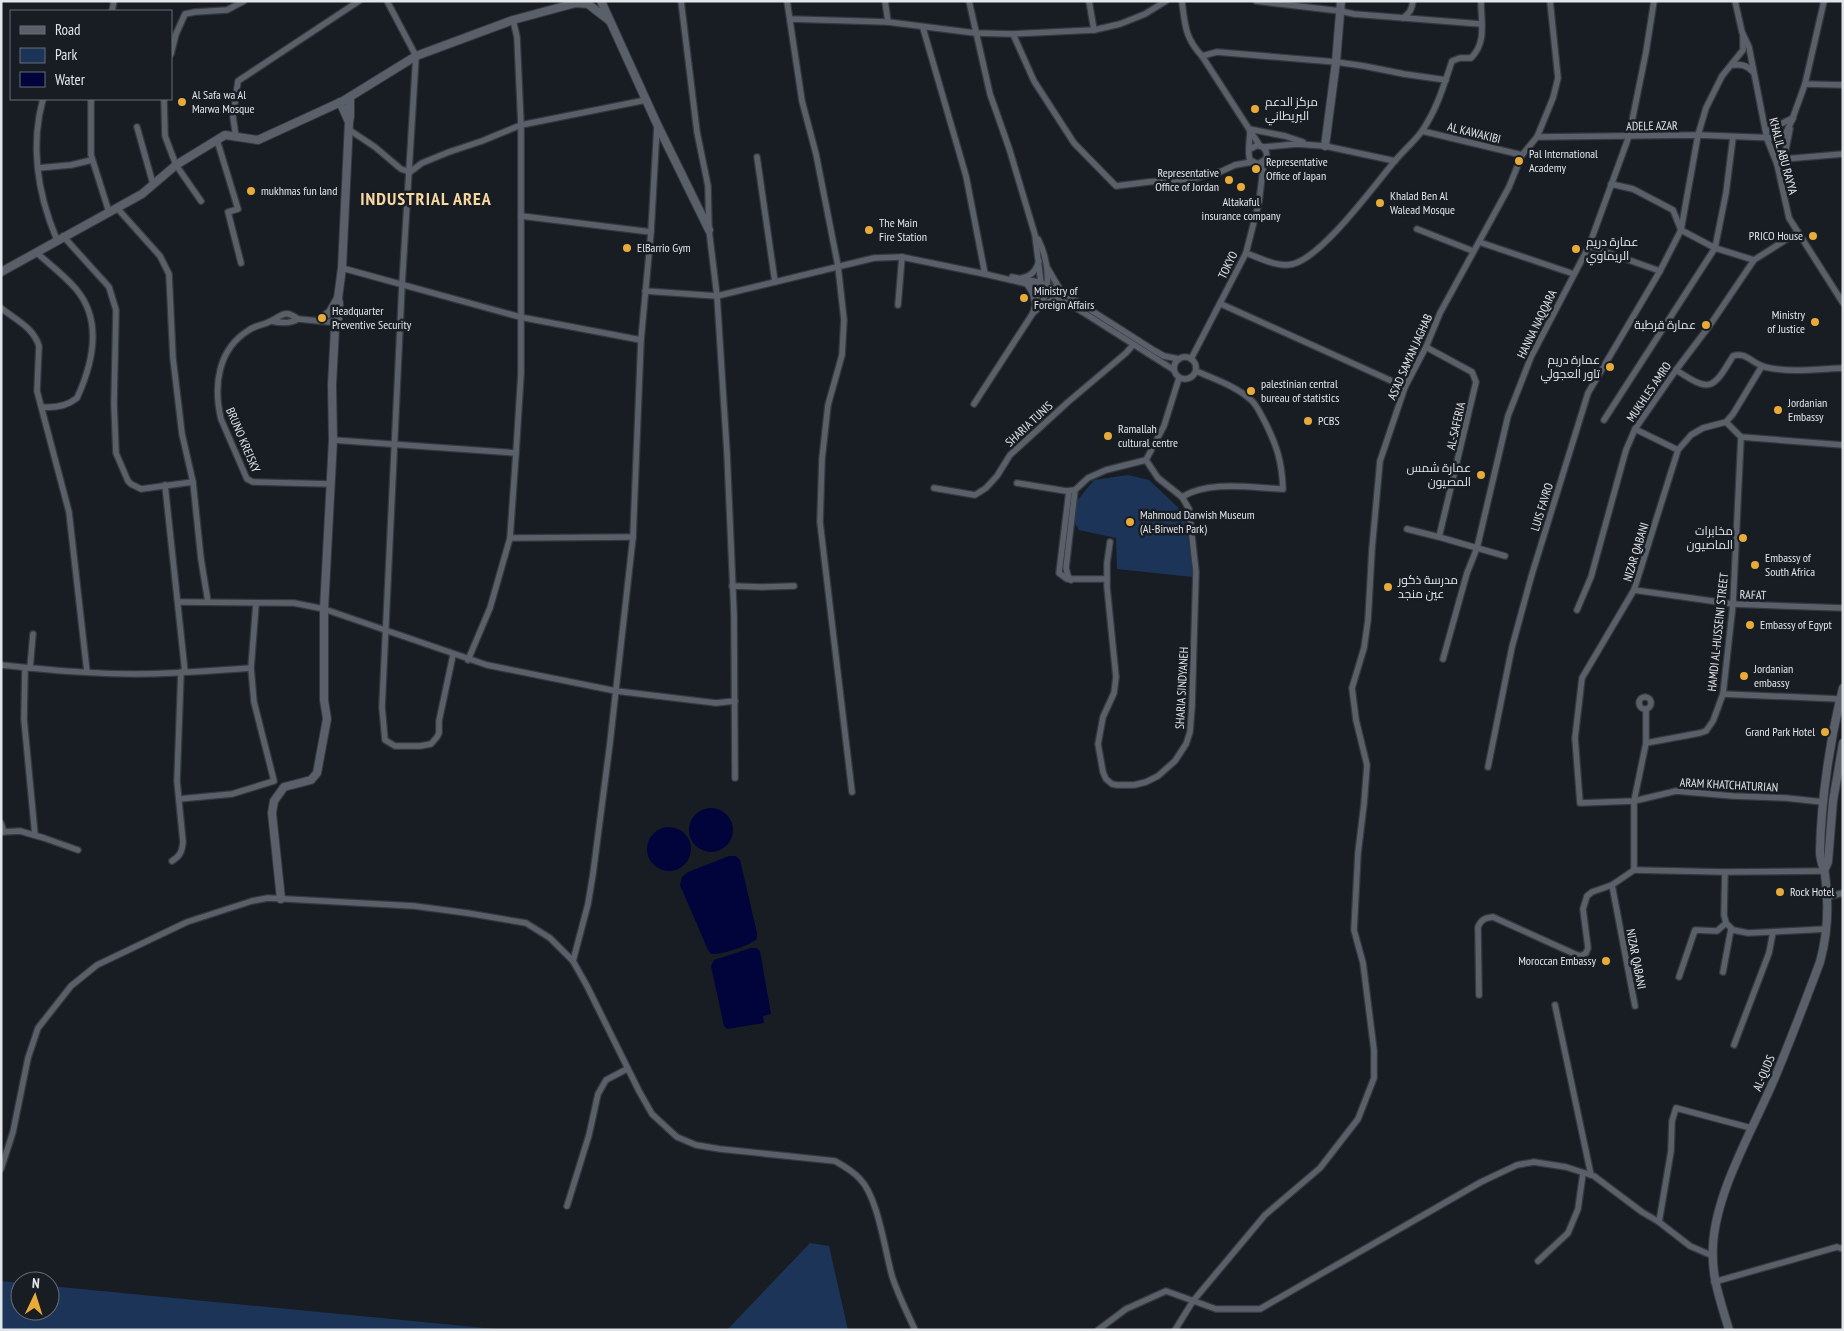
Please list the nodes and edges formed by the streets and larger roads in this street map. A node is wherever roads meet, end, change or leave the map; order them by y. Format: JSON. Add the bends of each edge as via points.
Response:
{"nodes":[{"id":1,"x":244,"y":1,"type":"edge"},
{"id":2,"x":359,"y":1,"type":"edge"},
{"id":3,"x":387,"y":1,"type":"edge"},
{"id":4,"x":601,"y":1,"type":"edge"},
{"id":5,"x":681,"y":1,"type":"edge"},
{"id":6,"x":788,"y":1,"type":"edge"},
{"id":7,"x":885,"y":1,"type":"edge"},
{"id":8,"x":969,"y":1,"type":"edge"},
{"id":9,"x":1089,"y":1,"type":"edge"},
{"id":10,"x":1166,"y":1,"type":"edge"},
{"id":11,"x":1183,"y":1,"type":"edge"},
{"id":12,"x":1256,"y":1,"type":"edge"},
{"id":13,"x":1341,"y":1,"type":"edge"},
{"id":14,"x":1413,"y":1,"type":"edge"},
{"id":15,"x":1481,"y":1,"type":"edge"},
{"id":16,"x":1550,"y":1,"type":"edge"},
{"id":17,"x":1654,"y":1,"type":"edge"},
{"id":18,"x":1735,"y":1,"type":"edge"},
{"id":19,"x":1824,"y":1,"type":"edge"},
{"id":20,"x":577,"y":2,"type":"edge"},
{"id":21,"x":1340,"y":11,"type":"junction"},
{"id":22,"x":1403,"y":18,"type":"junction"},
{"id":23,"x":790,"y":19,"type":"junction"},
{"id":24,"x":514,"y":20,"type":"junction"},
{"id":25,"x":610,"y":21,"type":"junction"},
{"id":26,"x":888,"y":22,"type":"junction"},
{"id":27,"x":1481,"y":24,"type":"junction"},
{"id":28,"x":922,"y":28,"type":"junction"},
{"id":29,"x":1094,"y":30,"type":"junction"},
{"id":30,"x":975,"y":33,"type":"junction"},
{"id":31,"x":1014,"y":34,"type":"junction"},
{"id":32,"x":1743,"y":35,"type":"junction"},
{"id":33,"x":173,"y":37,"type":"edge"},
{"id":34,"x":416,"y":56,"type":"junction"},
{"id":35,"x":1202,"y":56,"type":"junction"},
{"id":36,"x":1336,"y":62,"type":"junction"},
{"id":37,"x":1732,"y":64,"type":"junction"},
{"id":38,"x":1754,"y":73,"type":"junction"},
{"id":39,"x":1446,"y":80,"type":"junction"},
{"id":40,"x":1805,"y":84,"type":"junction"},
{"id":41,"x":1843,"y":85,"type":"edge"},
{"id":42,"x":350,"y":97,"type":"junction"},
{"id":43,"x":43,"y":100,"type":"edge"},
{"id":44,"x":91,"y":100,"type":"edge"},
{"id":45,"x":164,"y":100,"type":"edge"},
{"id":46,"x":646,"y":100,"type":"junction"},
{"id":47,"x":340,"y":102,"type":"junction"},
{"id":48,"x":1793,"y":118,"type":"junction"},
{"id":49,"x":657,"y":124,"type":"junction"},
{"id":50,"x":521,"y":125,"type":"junction"},
{"id":51,"x":348,"y":126,"type":"junction"},
{"id":52,"x":136,"y":127,"type":"dead end"},
{"id":53,"x":1249,"y":129,"type":"junction"},
{"id":54,"x":1422,"y":131,"type":"junction"},
{"id":55,"x":1766,"y":132,"type":"junction"},
{"id":56,"x":1698,"y":135,"type":"junction"},
{"id":57,"x":1629,"y":136,"type":"junction"},
{"id":58,"x":236,"y":137,"type":"junction"},
{"id":59,"x":1537,"y":137,"type":"junction"},
{"id":60,"x":1733,"y":137,"type":"junction"},
{"id":61,"x":1767,"y":138,"type":"junction"},
{"id":62,"x":217,"y":140,"type":"junction"},
{"id":63,"x":1310,"y":145,"type":"junction"},
{"id":64,"x":1325,"y":146,"type":"junction"},
{"id":65,"x":1262,"y":147,"type":"junction"},
{"id":66,"x":1280,"y":147,"type":"junction"},
{"id":67,"x":1249,"y":150,"type":"junction"},
{"id":68,"x":1843,"y":154,"type":"edge"},
{"id":69,"x":1522,"y":155,"type":"junction"},
{"id":70,"x":757,"y":157,"type":"dead end"},
{"id":71,"x":1784,"y":159,"type":"junction"},
{"id":72,"x":92,"y":160,"type":"junction"},
{"id":73,"x":1265,"y":160,"type":"junction"},
{"id":74,"x":1395,"y":161,"type":"junction"},
{"id":75,"x":1254,"y":162,"type":"junction"},
{"id":76,"x":1777,"y":164,"type":"junction"},
{"id":77,"x":176,"y":165,"type":"junction"},
{"id":78,"x":1234,"y":165,"type":"junction"},
{"id":79,"x":38,"y":168,"type":"junction"},
{"id":80,"x":410,"y":172,"type":"junction"},
{"id":81,"x":1262,"y":172,"type":"junction"},
{"id":82,"x":153,"y":184,"type":"junction"},
{"id":83,"x":1611,"y":184,"type":"junction"},
{"id":84,"x":201,"y":201,"type":"dead end"},
{"id":85,"x":117,"y":208,"type":"junction"},
{"id":86,"x":109,"y":212,"type":"junction"},
{"id":87,"x":521,"y":216,"type":"junction"},
{"id":88,"x":709,"y":230,"type":"junction"},
{"id":89,"x":1417,"y":230,"type":"dead end"},
{"id":90,"x":1681,"y":230,"type":"junction"},
{"id":91,"x":651,"y":232,"type":"junction"},
{"id":92,"x":1798,"y":232,"type":"junction"},
{"id":93,"x":1035,"y":235,"type":"junction"},
{"id":94,"x":60,"y":238,"type":"junction"},
{"id":95,"x":1479,"y":242,"type":"junction"},
{"id":96,"x":1589,"y":246,"type":"junction"},
{"id":97,"x":1715,"y":248,"type":"junction"},
{"id":98,"x":1473,"y":251,"type":"junction"},
{"id":99,"x":36,"y":252,"type":"junction"},
{"id":100,"x":1246,"y":253,"type":"junction"},
{"id":101,"x":902,"y":257,"type":"junction"},
{"id":102,"x":1039,"y":259,"type":"junction"},
{"id":103,"x":1754,"y":260,"type":"junction"},
{"id":104,"x":241,"y":263,"type":"dead end"},
{"id":105,"x":1047,"y":264,"type":"junction"},
{"id":106,"x":838,"y":266,"type":"junction"},
{"id":107,"x":342,"y":268,"type":"junction"},
{"id":108,"x":1660,"y":271,"type":"junction"},
{"id":109,"x":1,"y":272,"type":"edge"},
{"id":110,"x":985,"y":274,"type":"junction"},
{"id":111,"x":1574,"y":274,"type":"junction"},
{"id":112,"x":1020,"y":278,"type":"junction"},
{"id":113,"x":776,"y":282,"type":"junction"},
{"id":114,"x":1027,"y":284,"type":"junction"},
{"id":115,"x":402,"y":285,"type":"junction"},
{"id":116,"x":1044,"y":287,"type":"junction"},
{"id":117,"x":645,"y":291,"type":"junction"},
{"id":118,"x":1061,"y":291,"type":"junction"},
{"id":119,"x":718,"y":296,"type":"junction"},
{"id":120,"x":1060,"y":299,"type":"junction"},
{"id":121,"x":1843,"y":302,"type":"edge"},
{"id":122,"x":1038,"y":304,"type":"junction"},
{"id":123,"x":1221,"y":304,"type":"junction"},
{"id":124,"x":898,"y":305,"type":"dead end"},
{"id":125,"x":1,"y":308,"type":"edge"},
{"id":126,"x":520,"y":317,"type":"junction"},
{"id":127,"x":298,"y":319,"type":"junction"},
{"id":128,"x":320,"y":320,"type":"junction"},
{"id":129,"x":271,"y":321,"type":"junction"},
{"id":130,"x":332,"y":321,"type":"junction"},
{"id":131,"x":641,"y":340,"type":"junction"},
{"id":132,"x":1133,"y":345,"type":"junction"},
{"id":133,"x":1426,"y":347,"type":"junction"},
{"id":134,"x":1179,"y":359,"type":"junction"},
{"id":135,"x":1191,"y":359,"type":"junction"},
{"id":136,"x":1762,"y":366,"type":"junction"},
{"id":137,"x":1843,"y":368,"type":"edge"},
{"id":138,"x":1174,"y":370,"type":"junction"},
{"id":139,"x":1676,"y":370,"type":"junction"},
{"id":140,"x":1196,"y":371,"type":"junction"},
{"id":141,"x":1179,"y":378,"type":"junction"},
{"id":142,"x":1405,"y":387,"type":"junction"},
{"id":143,"x":974,"y":404,"type":"dead end"},
{"id":144,"x":43,"y":407,"type":"junction"},
{"id":145,"x":1604,"y":420,"type":"dead end"},
{"id":146,"x":1726,"y":422,"type":"junction"},
{"id":147,"x":1635,"y":429,"type":"junction"},
{"id":148,"x":1741,"y":437,"type":"junction"},
{"id":149,"x":333,"y":440,"type":"junction"},
{"id":150,"x":394,"y":444,"type":"junction"},
{"id":151,"x":1843,"y":445,"type":"edge"},
{"id":152,"x":1678,"y":450,"type":"junction"},
{"id":153,"x":516,"y":453,"type":"junction"},
{"id":154,"x":1146,"y":460,"type":"junction"},
{"id":155,"x":193,"y":482,"type":"junction"},
{"id":156,"x":1017,"y":483,"type":"dead end"},
{"id":157,"x":331,"y":484,"type":"junction"},
{"id":158,"x":165,"y":485,"type":"junction"},
{"id":159,"x":934,"y":488,"type":"dead end"},
{"id":160,"x":1072,"y":490,"type":"junction"},
{"id":161,"x":1182,"y":497,"type":"junction"},
{"id":162,"x":1407,"y":529,"type":"dead end"},
{"id":163,"x":633,"y":537,"type":"junction"},
{"id":164,"x":1439,"y":537,"type":"junction"},
{"id":165,"x":510,"y":538,"type":"junction"},
{"id":166,"x":1110,"y":542,"type":"dead end"},
{"id":167,"x":1477,"y":548,"type":"junction"},
{"id":168,"x":1504,"y":556,"type":"dead end"},
{"id":169,"x":1107,"y":579,"type":"junction"},
{"id":170,"x":732,"y":586,"type":"junction"},
{"id":171,"x":794,"y":586,"type":"dead end"},
{"id":172,"x":1634,"y":590,"type":"junction"},
{"id":173,"x":178,"y":602,"type":"junction"},
{"id":174,"x":208,"y":602,"type":"junction"},
{"id":175,"x":256,"y":604,"type":"junction"},
{"id":176,"x":1733,"y":604,"type":"junction"},
{"id":177,"x":1843,"y":608,"type":"edge"},
{"id":178,"x":324,"y":609,"type":"junction"},
{"id":179,"x":1577,"y":610,"type":"dead end"},
{"id":180,"x":386,"y":631,"type":"junction"},
{"id":181,"x":33,"y":634,"type":"dead end"},
{"id":182,"x":453,"y":655,"type":"junction"},
{"id":183,"x":1443,"y":659,"type":"dead end"},
{"id":184,"x":468,"y":660,"type":"junction"},
{"id":185,"x":1,"y":665,"type":"edge"},
{"id":186,"x":28,"y":668,"type":"junction"},
{"id":187,"x":251,"y":668,"type":"junction"},
{"id":188,"x":87,"y":672,"type":"junction"},
{"id":189,"x":183,"y":672,"type":"junction"},
{"id":190,"x":1843,"y":688,"type":"edge"},
{"id":191,"x":616,"y":691,"type":"junction"},
{"id":192,"x":1723,"y":694,"type":"junction"},
{"id":193,"x":1840,"y":699,"type":"junction"},
{"id":194,"x":735,"y":701,"type":"junction"},
{"id":195,"x":1646,"y":709,"type":"dead end"},
{"id":196,"x":1646,"y":743,"type":"junction"},
{"id":197,"x":1843,"y":743,"type":"edge"},
{"id":198,"x":1488,"y":767,"type":"dead end"},
{"id":199,"x":735,"y":778,"type":"dead end"},
{"id":200,"x":852,"y":792,"type":"dead end"},
{"id":201,"x":179,"y":799,"type":"junction"},
{"id":202,"x":1634,"y":801,"type":"junction"},
{"id":203,"x":1823,"y":802,"type":"junction"},
{"id":204,"x":1,"y":823,"type":"edge"},
{"id":205,"x":3,"y":832,"type":"edge"},
{"id":206,"x":35,"y":835,"type":"junction"},
{"id":207,"x":78,"y":850,"type":"dead end"},
{"id":208,"x":172,"y":861,"type":"dead end"},
{"id":209,"x":1634,"y":870,"type":"junction"},
{"id":210,"x":1824,"y":871,"type":"junction"},
{"id":211,"x":1725,"y":872,"type":"junction"},
{"id":212,"x":1612,"y":885,"type":"junction"},
{"id":213,"x":1843,"y":893,"type":"edge"},
{"id":214,"x":1827,"y":897,"type":"junction"},
{"id":215,"x":281,"y":899,"type":"junction"},
{"id":216,"x":1726,"y":923,"type":"junction"},
{"id":217,"x":1732,"y":929,"type":"junction"},
{"id":218,"x":1827,"y":930,"type":"junction"},
{"id":219,"x":1773,"y":932,"type":"junction"},
{"id":220,"x":573,"y":961,"type":"junction"},
{"id":221,"x":1724,"y":972,"type":"dead end"},
{"id":222,"x":1679,"y":977,"type":"dead end"},
{"id":223,"x":1479,"y":996,"type":"dead end"},
{"id":224,"x":1555,"y":1005,"type":"dead end"},
{"id":225,"x":1635,"y":1006,"type":"dead end"},
{"id":226,"x":1734,"y":1045,"type":"dead end"},
{"id":227,"x":626,"y":1069,"type":"junction"},
{"id":228,"x":1751,"y":1128,"type":"junction"},
{"id":229,"x":1,"y":1169,"type":"edge"},
{"id":230,"x":1583,"y":1173,"type":"junction"},
{"id":231,"x":1591,"y":1176,"type":"junction"},
{"id":232,"x":567,"y":1206,"type":"dead end"},
{"id":233,"x":1659,"y":1222,"type":"junction"},
{"id":234,"x":1843,"y":1249,"type":"edge"},
{"id":235,"x":1712,"y":1256,"type":"junction"},
{"id":236,"x":1538,"y":1262,"type":"dead end"},
{"id":237,"x":1714,"y":1282,"type":"junction"},
{"id":238,"x":1193,"y":1301,"type":"junction"},
{"id":239,"x":914,"y":1330,"type":"edge"},
{"id":240,"x":1098,"y":1330,"type":"edge"},
{"id":241,"x":1175,"y":1330,"type":"edge"},
{"id":242,"x":1729,"y":1330,"type":"edge"}],
"edges":[{"from":1,"to":33,"type":"street","via":[[228,10],[185,14]]},
{"from":2,"to":58,"type":"street","via":[[238,81],[233,117]]},
{"from":3,"to":34,"type":"street"},
{"from":4,"to":25,"type":"street"},
{"from":5,"to":88,"type":"street","via":[[697,132],[708,186]]},
{"from":6,"to":23,"type":"street"},
{"from":7,"to":26,"type":"street"},
{"from":8,"to":30,"type":"street"},
{"from":9,"to":29,"type":"street"},
{"from":10,"to":29,"type":"street","via":[[1130,21]]},
{"from":11,"to":35,"type":"street","via":[[1188,37]]},
{"from":12,"to":21,"type":"street"},
{"from":13,"to":21,"type":"street"},
{"from":14,"to":22,"type":"street"},
{"from":15,"to":27,"type":"street"},
{"from":16,"to":59,"type":"street","name":"AS'AD SAM'AN JAGHAB","via":[[1558,78]]},
{"from":17,"to":57,"type":"street","name":"HANNA NAQQARA"},
{"from":18,"to":32,"type":"street","name":"KHALIL ABU RAYYA"},
{"from":19,"to":40,"type":"street"},
{"from":20,"to":24,"type":"street"},
{"from":20,"to":25,"type":"street","via":[[588,4]]},
{"from":21,"to":22,"type":"street"},
{"from":21,"to":36,"type":"street"},
{"from":22,"to":27,"type":"street"},
{"from":23,"to":26,"type":"street"},
{"from":23,"to":106,"type":"street","via":[[802,101]]},
{"from":24,"to":34,"type":"street"},
{"from":24,"to":50,"type":"street"},
{"from":25,"to":46,"type":"street"},
{"from":26,"to":28,"type":"street"},
{"from":27,"to":39,"type":"street","via":[[1479,50],[1471,58],[1452,61]]},
{"from":28,"to":30,"type":"street"},
{"from":28,"to":110,"type":"street","via":[[966,176]]},
{"from":29,"to":31,"type":"street"},
{"from":30,"to":31,"type":"street"},
{"from":30,"to":93,"type":"street","via":[[990,94]]},
{"from":31,"to":78,"type":"street","via":[[1034,81],[1074,143],[1116,186],[1191,179]]},
{"from":32,"to":37,"type":"street","name":"LUIS FAVRO","via":[[1743,50]]},
{"from":32,"to":38,"type":"street","name":"KHALIL ABU RAYYA"},
{"from":34,"to":42,"type":"street"},
{"from":34,"to":80,"type":"street"},
{"from":35,"to":36,"type":"street","via":[[1216,52]]},
{"from":35,"to":53,"type":"street"},
{"from":36,"to":39,"type":"street"},
{"from":36,"to":64,"type":"street"},
{"from":37,"to":38,"type":"street","via":[[1742,64]]},
{"from":37,"to":56,"type":"street","name":"LUIS FAVRO","via":[[1722,76],[1706,108]]},
{"from":38,"to":55,"type":"street","name":"KHALIL ABU RAYYA"},
{"from":39,"to":54,"type":"street","via":[[1439,102]]},
{"from":40,"to":41,"type":"street"},
{"from":40,"to":48,"type":"street"},
{"from":42,"to":47,"type":"street"},
{"from":42,"to":51,"type":"street"},
{"from":43,"to":79,"type":"street","via":[[36,138]]},
{"from":44,"to":72,"type":"street"},
{"from":45,"to":77,"type":"street","via":[[165,136]]},
{"from":46,"to":49,"type":"street"},
{"from":46,"to":50,"type":"street"},
{"from":47,"to":51,"type":"street"},
{"from":47,"to":58,"type":"street","via":[[258,140]]},
{"from":48,"to":55,"type":"street"},
{"from":48,"to":61,"type":"street","via":[[1785,135]]},
{"from":48,"to":71,"type":"street"},
{"from":49,"to":88,"type":"street"},
{"from":49,"to":91,"type":"street"},
{"from":50,"to":80,"type":"street","via":[[449,152]]},
{"from":50,"to":87,"type":"street"},
{"from":51,"to":80,"type":"street","via":[[401,169]]},
{"from":51,"to":107,"type":"street"},
{"from":52,"to":82,"type":"street"},
{"from":53,"to":63,"type":"street"},
{"from":53,"to":65,"type":"street"},
{"from":53,"to":67,"type":"street"},
{"from":54,"to":69,"type":"street","name":"AL KAWAKIBI"},
{"from":54,"to":74,"type":"street"},
{"from":55,"to":61,"type":"street","name":"KHALIL ABU RAYYA"},
{"from":56,"to":57,"type":"street","name":"ADELE AZAR"},
{"from":56,"to":60,"type":"street","name":"ADELE AZAR"},
{"from":56,"to":90,"type":"street","name":"LUIS FAVRO"},
{"from":57,"to":59,"type":"street","name":"ADELE AZAR"},
{"from":57,"to":83,"type":"street","name":"HANNA NAQQARA"},
{"from":58,"to":62,"type":"street","via":[[225,135]]},
{"from":59,"to":69,"type":"street","name":"AS'AD SAM'AN JAGHAB"},
{"from":60,"to":61,"type":"street","name":"ADELE AZAR"},
{"from":60,"to":97,"type":"street"},
{"from":61,"to":76,"type":"street","name":"KHALIL ABU RAYYA"},
{"from":62,"to":77,"type":"street"},
{"from":62,"to":104,"type":"street","via":[[238,209],[228,212]]},
{"from":63,"to":64,"type":"street"},
{"from":63,"to":66,"type":"street"},
{"from":64,"to":74,"type":"street"},
{"from":65,"to":66,"type":"street"},
{"from":65,"to":67,"type":"street","via":[[1255,146]]},
{"from":65,"to":73,"type":"street","via":[[1267,153]]},
{"from":66,"to":73,"type":"street"},
{"from":67,"to":75,"type":"street","via":[[1249,158]]},
{"from":67,"to":78,"type":"street"},
{"from":68,"to":71,"type":"street"},
{"from":69,"to":95,"type":"street","name":"AS'AD SAM'AN JAGHAB","via":[[1509,187]]},
{"from":70,"to":113,"type":"street"},
{"from":71,"to":76,"type":"street"},
{"from":72,"to":79,"type":"street"},
{"from":72,"to":86,"type":"street"},
{"from":73,"to":75,"type":"street"},
{"from":73,"to":81,"type":"street","name":"TOKYO"},
{"from":74,"to":100,"type":"street","via":[[1343,224],[1302,261],[1280,265]]},
{"from":75,"to":78,"type":"street"},
{"from":75,"to":81,"type":"street"},
{"from":76,"to":92,"type":"street","name":"KHALIL ABU RAYYA","via":[[1789,218]]},
{"from":77,"to":82,"type":"street"},
{"from":77,"to":84,"type":"street"},
{"from":79,"to":94,"type":"street","via":[[44,204]]},
{"from":80,"to":115,"type":"street"},
{"from":81,"to":100,"type":"street","name":"TOKYO","via":[[1259,202]]},
{"from":82,"to":85,"type":"street"},
{"from":83,"to":90,"type":"street","via":[[1633,189],[1673,210]]},
{"from":83,"to":96,"type":"street","name":"HANNA NAQQARA"},
{"from":85,"to":86,"type":"street"},
{"from":85,"to":155,"type":"street","via":[[160,256],[169,274],[173,358],[182,434]]},
{"from":86,"to":94,"type":"street"},
{"from":87,"to":91,"type":"street"},
{"from":87,"to":126,"type":"street"},
{"from":88,"to":119,"type":"street"},
{"from":89,"to":98,"type":"street"},
{"from":90,"to":97,"type":"street"},
{"from":90,"to":108,"type":"street","name":"LUIS FAVRO"},
{"from":91,"to":117,"type":"street"},
{"from":92,"to":103,"type":"street"},
{"from":92,"to":121,"type":"street","name":"KHALIL ABU RAYYA"},
{"from":93,"to":102,"type":"street"},
{"from":93,"to":105,"type":"street"},
{"from":94,"to":99,"type":"street"},
{"from":94,"to":158,"type":"street","via":[[109,287],[116,310],[116,453],[131,484],[141,489]]},
{"from":95,"to":98,"type":"street","name":"AS'AD SAM'AN JAGHAB"},
{"from":95,"to":111,"type":"street"},
{"from":96,"to":108,"type":"street"},
{"from":96,"to":111,"type":"street","name":"HANNA NAQQARA"},
{"from":97,"to":103,"type":"street"},
{"from":97,"to":145,"type":"street"},
{"from":98,"to":133,"type":"street","name":"AS'AD SAM'AN JAGHAB"},
{"from":99,"to":109,"type":"street"},
{"from":99,"to":144,"type":"street","via":[[80,294],[94,333],[91,357],[77,398],[61,406]]},
{"from":100,"to":123,"type":"street","name":"TOKYO"},
{"from":101,"to":106,"type":"street","via":[[874,258]]},
{"from":101,"to":110,"type":"street"},
{"from":101,"to":124,"type":"street"},
{"from":102,"to":112,"type":"street","via":[[1031,275]]},
{"from":102,"to":116,"type":"street"},
{"from":103,"to":139,"type":"street","name":"MUKHLES AMRO"},
{"from":105,"to":116,"type":"street"},
{"from":105,"to":118,"type":"street"},
{"from":106,"to":113,"type":"street"},
{"from":106,"to":200,"type":"street","via":[[844,320],[842,355],[828,404],[820,522]]},
{"from":107,"to":115,"type":"street"},
{"from":107,"to":130,"type":"street","via":[[339,303]]},
{"from":108,"to":198,"type":"street","name":"LUIS FAVRO","via":[[1588,393],[1512,647]]},
{"from":110,"to":112,"type":"street"},
{"from":110,"to":114,"type":"street"},
{"from":111,"to":167,"type":"street","name":"HANNA NAQQARA","via":[[1531,357],[1508,416]]},
{"from":112,"to":116,"type":"street"},
{"from":113,"to":119,"type":"street"},
{"from":114,"to":116,"type":"street"},
{"from":114,"to":122,"type":"street"},
{"from":115,"to":126,"type":"street"},
{"from":115,"to":150,"type":"street"},
{"from":116,"to":118,"type":"street"},
{"from":116,"to":120,"type":"street"},
{"from":116,"to":122,"type":"street"},
{"from":117,"to":119,"type":"street"},
{"from":117,"to":131,"type":"street"},
{"from":118,"to":134,"type":"street","via":[[1155,351]]},
{"from":119,"to":170,"type":"street"},
{"from":120,"to":122,"type":"street"},
{"from":120,"to":132,"type":"street"},
{"from":122,"to":143,"type":"street"},
{"from":123,"to":135,"type":"street","name":"TOKYO"},
{"from":123,"to":142,"type":"street"},
{"from":125,"to":144,"type":"street","via":[[24,324],[40,346],[37,391]]},
{"from":126,"to":131,"type":"street"},
{"from":126,"to":153,"type":"street","via":[[521,374]]},
{"from":127,"to":128,"type":"street"},
{"from":127,"to":129,"type":"street","via":[[285,323]]},
{"from":127,"to":129,"type":"street","via":[[289,313]]},
{"from":128,"to":130,"type":"street"},
{"from":128,"to":130,"type":"street"},
{"from":129,"to":157,"type":"street","name":"BRUNO KREISKY","via":[[248,330],[235,341],[220,365],[220,419],[247,479],[253,482]]},
{"from":130,"to":149,"type":"street"},
{"from":131,"to":163,"type":"street"},
{"from":132,"to":138,"type":"street"},
{"from":132,"to":159,"type":"street","name":"SHARIA TUNIS","via":[[1010,455],[986,488],[975,495]]},
{"from":133,"to":142,"type":"street","name":"AS'AD SAM'AN JAGHAB"},
{"from":133,"to":164,"type":"street","name":"AL-SAFERIA","via":[[1472,372],[1476,382]]},
{"from":134,"to":135,"type":"street"},
{"from":134,"to":138,"type":"street"},
{"from":135,"to":140,"type":"street"},
{"from":136,"to":137,"type":"street","via":[[1775,369]]},
{"from":136,"to":139,"type":"street","via":[[1743,355],[1733,356],[1716,382],[1707,386]]},
{"from":136,"to":146,"type":"street"},
{"from":138,"to":141,"type":"street"},
{"from":139,"to":147,"type":"street","name":"MUKHLES AMRO"},
{"from":140,"to":141,"type":"street","via":[[1189,379]]},
{"from":140,"to":161,"type":"street","via":[[1252,400],[1277,445],[1283,489],[1208,486]]},
{"from":141,"to":154,"type":"street","via":[[1164,426]]},
{"from":142,"to":238,"type":"street","name":"AS'AD SAM'AN JAGHAB","via":[[1380,461],[1368,620],[1364,648],[1352,688],[1367,765],[1354,930],[1363,963],[1374,1050],[1374,1078],[1358,1119],[1320,1168],[1264,1215]]},
{"from":144,"to":188,"type":"street","via":[[69,512]]},
{"from":146,"to":148,"type":"street"},
{"from":146,"to":152,"type":"street","name":"NIZAR QABANI","via":[[1703,428],[1691,435]]},
{"from":147,"to":152,"type":"street"},
{"from":147,"to":179,"type":"street","name":"MUKHLES AMRO","via":[[1626,450],[1592,577]]},
{"from":148,"to":151,"type":"street"},
{"from":148,"to":176,"type":"street","name":"HAMDI AL-HUSSEINI STREET"},
{"from":149,"to":150,"type":"street"},
{"from":149,"to":157,"type":"street"},
{"from":150,"to":153,"type":"street"},
{"from":150,"to":180,"type":"street"},
{"from":152,"to":172,"type":"street","name":"NIZAR QABANI"},
{"from":153,"to":165,"type":"street"},
{"from":154,"to":160,"type":"street","via":[[1106,470]]},
{"from":154,"to":161,"type":"street","via":[[1158,478]]},
{"from":155,"to":158,"type":"street"},
{"from":155,"to":174,"type":"street"},
{"from":156,"to":160,"type":"street"},
{"from":157,"to":178,"type":"street"},
{"from":158,"to":173,"type":"street"},
{"from":160,"to":169,"type":"street","via":[[1068,576],[1072,580]]},
{"from":161,"to":169,"type":"street","name":"SHARIA SINDYANEH","via":[[1189,509],[1196,572],[1190,732],[1180,753],[1167,769],[1146,782],[1134,785],[1112,784],[1106,779],[1100,761],[1100,730],[1114,693],[1116,677]]},
{"from":162,"to":164,"type":"street"},
{"from":163,"to":165,"type":"street"},
{"from":163,"to":191,"type":"street"},
{"from":164,"to":167,"type":"street"},
{"from":165,"to":184,"type":"street","via":[[490,608]]},
{"from":166,"to":169,"type":"street","name":"SHARIA SINDYANEH"},
{"from":167,"to":168,"type":"street"},
{"from":167,"to":183,"type":"street","name":"HANNA NAQQARA"},
{"from":170,"to":171,"type":"street"},
{"from":170,"to":194,"type":"street"},
{"from":172,"to":176,"type":"street","name":"RAFAT"},
{"from":172,"to":202,"type":"street","name":"NIZAR QABANI","via":[[1582,678],[1575,738],[1580,803]]},
{"from":173,"to":174,"type":"street"},
{"from":173,"to":189,"type":"street"},
{"from":174,"to":175,"type":"street"},
{"from":175,"to":178,"type":"street","via":[[294,603]]},
{"from":175,"to":187,"type":"street"},
{"from":176,"to":177,"type":"street","name":"RAFAT"},
{"from":176,"to":192,"type":"street","name":"HAMDI AL-HUSSEINI STREET"},
{"from":178,"to":180,"type":"street"},
{"from":178,"to":215,"type":"street","via":[[327,719],[320,765],[311,780],[284,787],[274,801],[272,813]]},
{"from":180,"to":182,"type":"street"},
{"from":180,"to":182,"type":"street","via":[[382,707],[385,740],[395,746],[431,744],[439,733]]},
{"from":181,"to":186,"type":"street"},
{"from":182,"to":184,"type":"street"},
{"from":184,"to":191,"type":"street"},
{"from":185,"to":186,"type":"street"},
{"from":186,"to":188,"type":"street"},
{"from":186,"to":206,"type":"street","via":[[24,719]]},
{"from":187,"to":189,"type":"street"},
{"from":187,"to":201,"type":"street","via":[[254,702],[274,781],[232,794]]},
{"from":188,"to":189,"type":"street"},
{"from":189,"to":201,"type":"street","via":[[178,748]]},
{"from":190,"to":193,"type":"street","name":"AL-QUDS"},
{"from":191,"to":194,"type":"street","via":[[716,703]]},
{"from":191,"to":220,"type":"street","via":[[594,874]]},
{"from":192,"to":193,"type":"street"},
{"from":192,"to":196,"type":"street","name":"HAMDI AL-HUSSEINI STREET","via":[[1706,731]]},
{"from":193,"to":203,"type":"street","name":"AL-QUDS"},
{"from":194,"to":199,"type":"street"},
{"from":195,"to":196,"type":"street"},
{"from":196,"to":202,"type":"street"},
{"from":197,"to":210,"type":"street","name":"AL-QUDS","via":[[1833,800],[1828,862]]},
{"from":201,"to":208,"type":"street","via":[[182,851]]},
{"from":202,"to":203,"type":"street","name":"ARAM KHATCHATURIAN","via":[[1684,791]]},
{"from":202,"to":209,"type":"street"},
{"from":203,"to":210,"type":"street","name":"AL-QUDS","via":[[1820,862]]},
{"from":204,"to":205,"type":"street"},
{"from":205,"to":206,"type":"street","via":[[20,831]]},
{"from":206,"to":207,"type":"street"},
{"from":209,"to":211,"type":"street"},
{"from":209,"to":212,"type":"street"},
{"from":210,"to":211,"type":"street"},
{"from":210,"to":214,"type":"street","name":"AL-QUDS"},
{"from":211,"to":216,"type":"street"},
{"from":212,"to":223,"type":"street","via":[[1592,892],[1584,901],[1588,948],[1581,956],[1492,917],[1480,921],[1477,950]]},
{"from":212,"to":225,"type":"street","name":"NIZAR QABANI"},
{"from":213,"to":214,"type":"street"},
{"from":214,"to":218,"type":"street","name":"AL-QUDS"},
{"from":215,"to":220,"type":"street","via":[[414,906],[517,921],[536,928]]},
{"from":215,"to":229,"type":"street","via":[[252,901],[188,922],[96,965],[71,986],[38,1028]]},
{"from":216,"to":217,"type":"street"},
{"from":216,"to":222,"type":"street","via":[[1717,930],[1695,930]]},
{"from":217,"to":219,"type":"street","via":[[1738,932]]},
{"from":217,"to":221,"type":"street"},
{"from":218,"to":219,"type":"street"},
{"from":218,"to":228,"type":"street","name":"AL-QUDS","via":[[1820,962],[1773,1083]]},
{"from":219,"to":226,"type":"street","via":[[1769,953]]},
{"from":220,"to":227,"type":"street"},
{"from":224,"to":231,"type":"street"},
{"from":227,"to":232,"type":"street","via":[[606,1080],[598,1094]]},
{"from":227,"to":239,"type":"street","via":[[652,1114],[677,1137],[696,1145],[720,1149],[835,1161],[860,1179],[868,1189],[893,1278]]},
{"from":228,"to":233,"type":"street","via":[[1676,1108]]},
{"from":228,"to":235,"type":"street","name":"AL-QUDS","via":[[1715,1223]]},
{"from":230,"to":231,"type":"street"},
{"from":230,"to":236,"type":"street","via":[[1578,1209],[1568,1233]]},
{"from":230,"to":238,"type":"street","via":[[1551,1163],[1517,1165],[1481,1182],[1260,1309],[1216,1309]]},
{"from":231,"to":233,"type":"street"},
{"from":233,"to":235,"type":"street","via":[[1690,1246]]},
{"from":234,"to":237,"type":"street"},
{"from":235,"to":237,"type":"street","name":"AL-QUDS"},
{"from":237,"to":242,"type":"street","name":"AL-QUDS"},
{"from":238,"to":240,"type":"street","via":[[1166,1290],[1126,1309]]},
{"from":238,"to":241,"type":"street","name":"AS'AD SAM'AN JAGHAB"}]}
